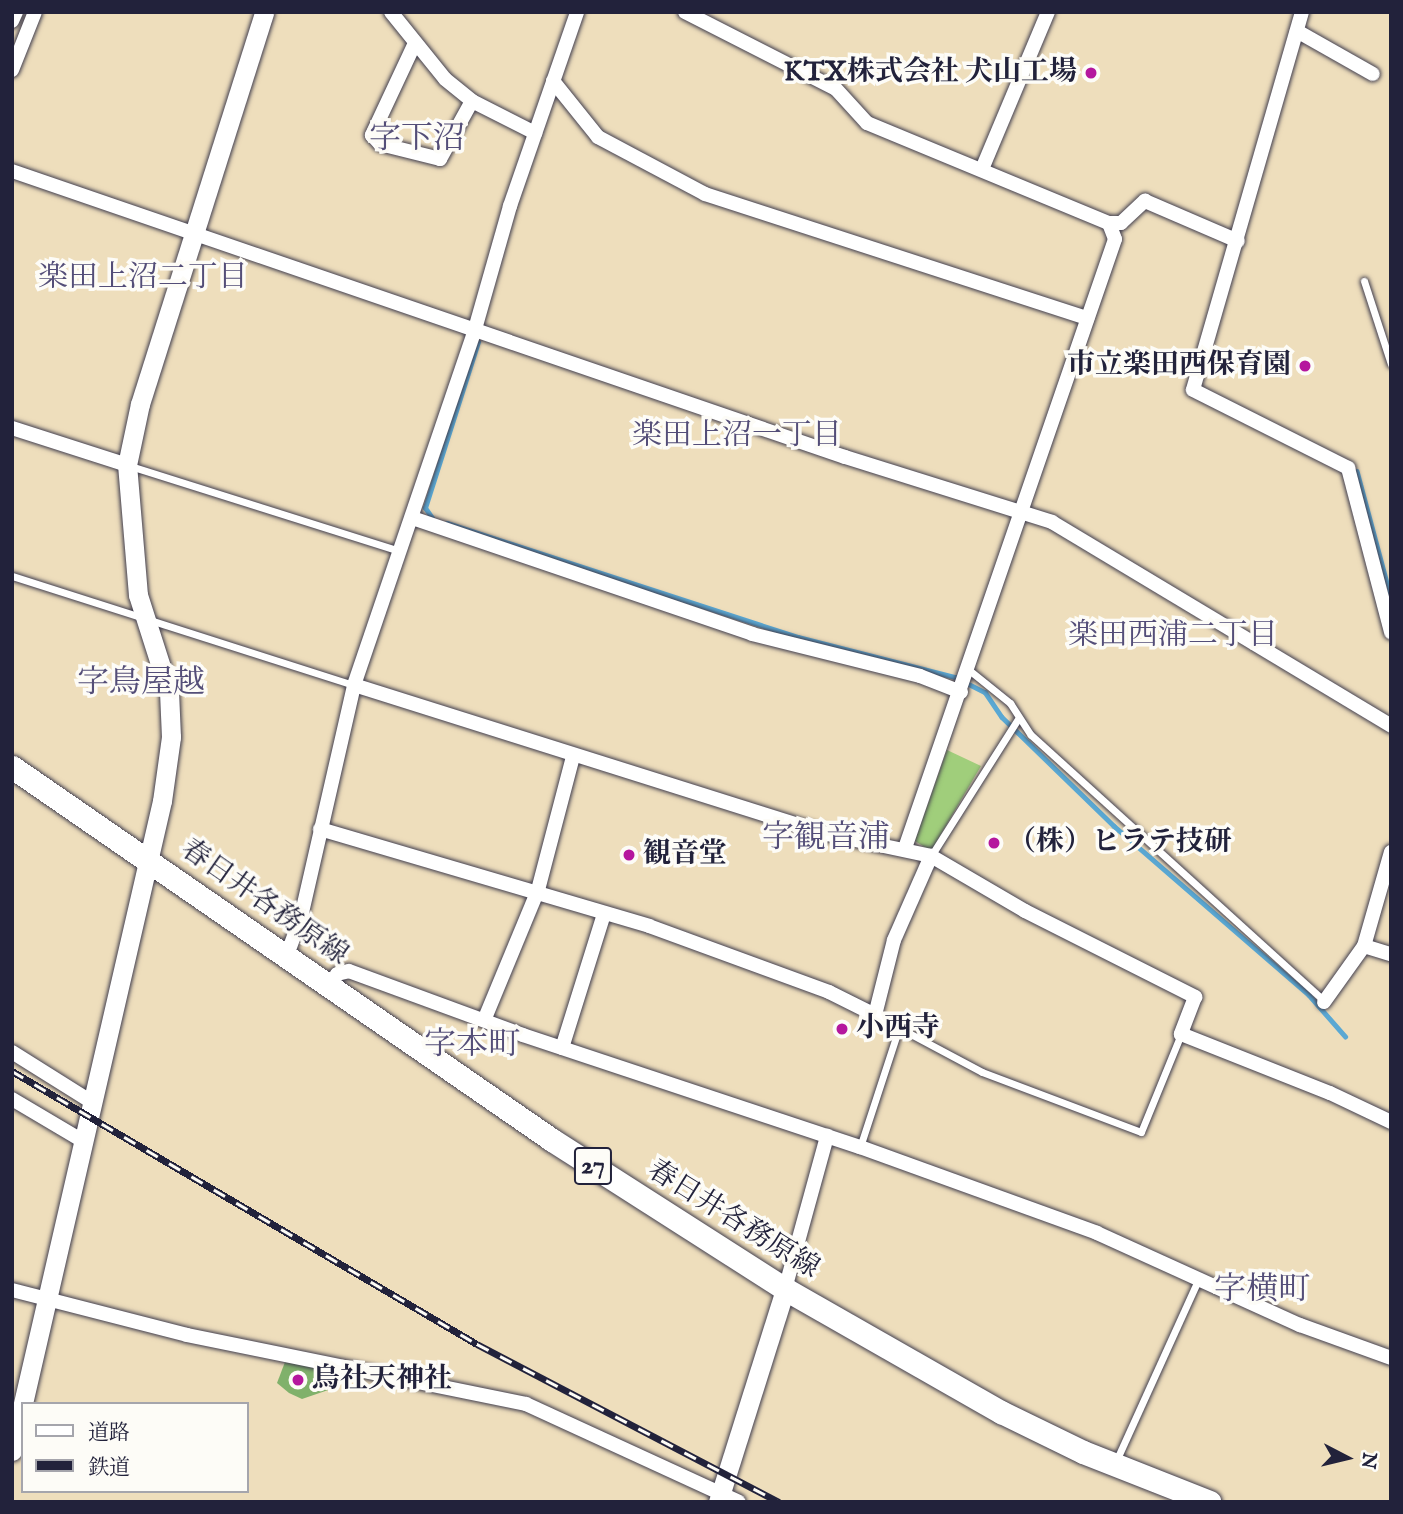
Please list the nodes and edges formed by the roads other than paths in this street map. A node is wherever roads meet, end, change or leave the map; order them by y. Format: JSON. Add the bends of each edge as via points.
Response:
{"nodes":[{"id":1,"x":16,"y":12,"type":"edge"},
{"id":2,"x":35,"y":12,"type":"edge"},
{"id":3,"x":264,"y":12,"type":"edge"},
{"id":4,"x":391,"y":12,"type":"edge"},
{"id":5,"x":577,"y":12,"type":"edge"},
{"id":6,"x":685,"y":12,"type":"edge"},
{"id":7,"x":1048,"y":12,"type":"edge"},
{"id":8,"x":1302,"y":12,"type":"edge"},
{"id":9,"x":12,"y":21,"type":"edge"},
{"id":10,"x":1297,"y":31,"type":"junction"},
{"id":11,"x":415,"y":43,"type":"junction"},
{"id":12,"x":12,"y":70,"type":"edge"},
{"id":13,"x":1373,"y":74,"type":"dead end"},
{"id":14,"x":553,"y":81,"type":"junction"},
{"id":15,"x":472,"y":101,"type":"junction"},
{"id":16,"x":535,"y":133,"type":"junction"},
{"id":17,"x":982,"y":169,"type":"junction"},
{"id":18,"x":12,"y":171,"type":"edge"},
{"id":19,"x":1110,"y":223,"type":"junction"},
{"id":20,"x":194,"y":231,"type":"junction"},
{"id":21,"x":1238,"y":241,"type":"junction"},
{"id":22,"x":1364,"y":281,"type":"dead end"},
{"id":23,"x":1087,"y":318,"type":"junction"},
{"id":24,"x":475,"y":329,"type":"junction"},
{"id":25,"x":1391,"y":364,"type":"edge"},
{"id":26,"x":12,"y":428,"type":"edge"},
{"id":27,"x":127,"y":465,"type":"junction"},
{"id":28,"x":1023,"y":514,"type":"junction"},
{"id":29,"x":412,"y":518,"type":"junction"},
{"id":30,"x":399,"y":551,"type":"junction"},
{"id":31,"x":12,"y":576,"type":"edge"},
{"id":32,"x":144,"y":620,"type":"junction"},
{"id":33,"x":1391,"y":632,"type":"edge"},
{"id":34,"x":969,"y":670,"type":"junction"},
{"id":35,"x":354,"y":685,"type":"junction"},
{"id":36,"x":961,"y":692,"type":"junction"},
{"id":37,"x":1018,"y":719,"type":"junction"},
{"id":38,"x":1391,"y":726,"type":"edge"},
{"id":39,"x":573,"y":757,"type":"junction"},
{"id":40,"x":12,"y":767,"type":"edge"},
{"id":41,"x":320,"y":829,"type":"junction"},
{"id":42,"x":905,"y":848,"type":"junction"},
{"id":43,"x":1391,"y":852,"type":"edge"},
{"id":44,"x":930,"y":856,"type":"junction"},
{"id":45,"x":147,"y":857,"type":"junction"},
{"id":46,"x":538,"y":891,"type":"junction"},
{"id":47,"x":604,"y":914,"type":"junction"},
{"id":48,"x":1364,"y":946,"type":"junction"},
{"id":49,"x":1391,"y":954,"type":"edge"},
{"id":50,"x":287,"y":955,"type":"junction"},
{"id":51,"x":331,"y":986,"type":"junction"},
{"id":52,"x":1324,"y":1002,"type":"joint"},
{"id":53,"x":875,"y":1015,"type":"junction"},
{"id":54,"x":485,"y":1018,"type":"junction"},
{"id":55,"x":898,"y":1031,"type":"junction"},
{"id":56,"x":1181,"y":1034,"type":"junction"},
{"id":57,"x":562,"y":1048,"type":"junction"},
{"id":58,"x":12,"y":1052,"type":"edge"},
{"id":59,"x":12,"y":1099,"type":"edge"},
{"id":60,"x":90,"y":1101,"type":"junction"},
{"id":61,"x":1391,"y":1122,"type":"edge"},
{"id":62,"x":828,"y":1136,"type":"junction"},
{"id":63,"x":81,"y":1140,"type":"junction"},
{"id":64,"x":860,"y":1147,"type":"junction"},
{"id":65,"x":1199,"y":1278,"type":"junction"},
{"id":66,"x":785,"y":1289,"type":"junction"},
{"id":67,"x":12,"y":1290,"type":"edge"},
{"id":68,"x":45,"y":1298,"type":"junction"},
{"id":69,"x":1391,"y":1358,"type":"edge"},
{"id":70,"x":23,"y":1402,"type":"edge"},
{"id":71,"x":21,"y":1409,"type":"edge"},
{"id":72,"x":12,"y":1451,"type":"edge"},
{"id":73,"x":1115,"y":1465,"type":"junction"},
{"id":74,"x":726,"y":1499,"type":"edge"},
{"id":75,"x":1210,"y":1502,"type":"edge"}],
"edges":[{"from":1,"to":9,"type":"street"},
{"from":2,"to":12,"type":"street"},
{"from":3,"to":20,"type":"street"},
{"from":4,"to":11,"type":"street"},
{"from":5,"to":14,"type":"street"},
{"from":6,"to":17,"type":"street","via":[[836,89],[867,123]]},
{"from":7,"to":17,"type":"street"},
{"from":8,"to":10,"type":"street"},
{"from":10,"to":13,"type":"street"},
{"from":10,"to":21,"type":"street"},
{"from":11,"to":15,"type":"street","via":[[434,69]]},
{"from":11,"to":15,"type":"street","via":[[372,135],[380,144],[439,159]]},
{"from":14,"to":16,"type":"street"},
{"from":14,"to":23,"type":"street","via":[[598,137],[705,194]]},
{"from":15,"to":16,"type":"street"},
{"from":16,"to":24,"type":"street"},
{"from":17,"to":19,"type":"street"},
{"from":18,"to":20,"type":"street"},
{"from":19,"to":21,"type":"street","via":[[1121,223],[1145,201]]},
{"from":19,"to":23,"type":"street","via":[[1115,239]]},
{"from":20,"to":24,"type":"street"},
{"from":20,"to":27,"type":"street","via":[[140,404]]},
{"from":21,"to":33,"type":"street","via":[[1193,390],[1348,468]]},
{"from":22,"to":25,"type":"lane"},
{"from":23,"to":28,"type":"street"},
{"from":24,"to":28,"type":"street"},
{"from":24,"to":29,"type":"street"},
{"from":26,"to":27,"type":"street"},
{"from":27,"to":30,"type":"lane"},
{"from":27,"to":32,"type":"street","via":[[133,559]]},
{"from":28,"to":34,"type":"street"},
{"from":28,"to":38,"type":"street","via":[[1052,522],[1084,539]]},
{"from":29,"to":30,"type":"street"},
{"from":29,"to":36,"type":"street","via":[[752,634],[920,676]]},
{"from":30,"to":35,"type":"street"},
{"from":31,"to":32,"type":"lane"},
{"from":32,"to":35,"type":"lane"},
{"from":32,"to":45,"type":"street","via":[[160,657],[171,716],[167,775]]},
{"from":34,"to":36,"type":"street"},
{"from":34,"to":37,"type":"lane","via":[[1010,703]]},
{"from":35,"to":39,"type":"street"},
{"from":35,"to":41,"type":"street"},
{"from":36,"to":42,"type":"street"},
{"from":37,"to":44,"type":"lane"},
{"from":37,"to":52,"type":"lane"},
{"from":39,"to":42,"type":"street","via":[[827,834]]},
{"from":39,"to":46,"type":"street"},
{"from":40,"to":45,"type":"main road","name":"春日井各務原線","number":"27"},
{"from":41,"to":46,"type":"street"},
{"from":41,"to":50,"type":"street","via":[[301,917]]},
{"from":42,"to":44,"type":"street"},
{"from":43,"to":48,"type":"street"},
{"from":44,"to":53,"type":"street","via":[[894,940]]},
{"from":44,"to":56,"type":"street","via":[[1025,911],[1195,997]]},
{"from":45,"to":50,"type":"main road","name":"春日井各務原線","number":"27"},
{"from":45,"to":60,"type":"street"},
{"from":46,"to":47,"type":"street"},
{"from":46,"to":54,"type":"street"},
{"from":47,"to":53,"type":"street","via":[[808,984]]},
{"from":47,"to":57,"type":"street"},
{"from":48,"to":49,"type":"street"},
{"from":48,"to":52,"type":"street"},
{"from":50,"to":51,"type":"main road","name":"春日井各務原線","number":"27"},
{"from":51,"to":54,"type":"street","via":[[337,974],[349,971]]},
{"from":51,"to":66,"type":"main road","name":"春日井各務原線","number":"27","via":[[552,1140]]},
{"from":53,"to":55,"type":"lane"},
{"from":54,"to":57,"type":"street"},
{"from":55,"to":56,"type":"lane","via":[[982,1072],[1141,1132]]},
{"from":55,"to":64,"type":"lane"},
{"from":56,"to":61,"type":"street","via":[[1318,1087]]},
{"from":57,"to":62,"type":"street"},
{"from":58,"to":60,"type":"street"},
{"from":59,"to":63,"type":"street"},
{"from":60,"to":63,"type":"street"},
{"from":62,"to":64,"type":"street"},
{"from":62,"to":66,"type":"street"},
{"from":63,"to":68,"type":"street"},
{"from":64,"to":65,"type":"street","via":[[1097,1233]]},
{"from":65,"to":69,"type":"street","via":[[1300,1325]]},
{"from":65,"to":73,"type":"lane"},
{"from":66,"to":73,"type":"main road","name":"春日井各務原線","number":"27","via":[[1002,1412]]},
{"from":66,"to":74,"type":"street"},
{"from":67,"to":68,"type":"street"},
{"from":68,"to":70,"type":"street"},
{"from":68,"to":74,"type":"street","via":[[187,1335],[526,1404]]},
{"from":71,"to":72,"type":"street"},
{"from":73,"to":75,"type":"main road","name":"春日井各務原線","number":"27"}]}
